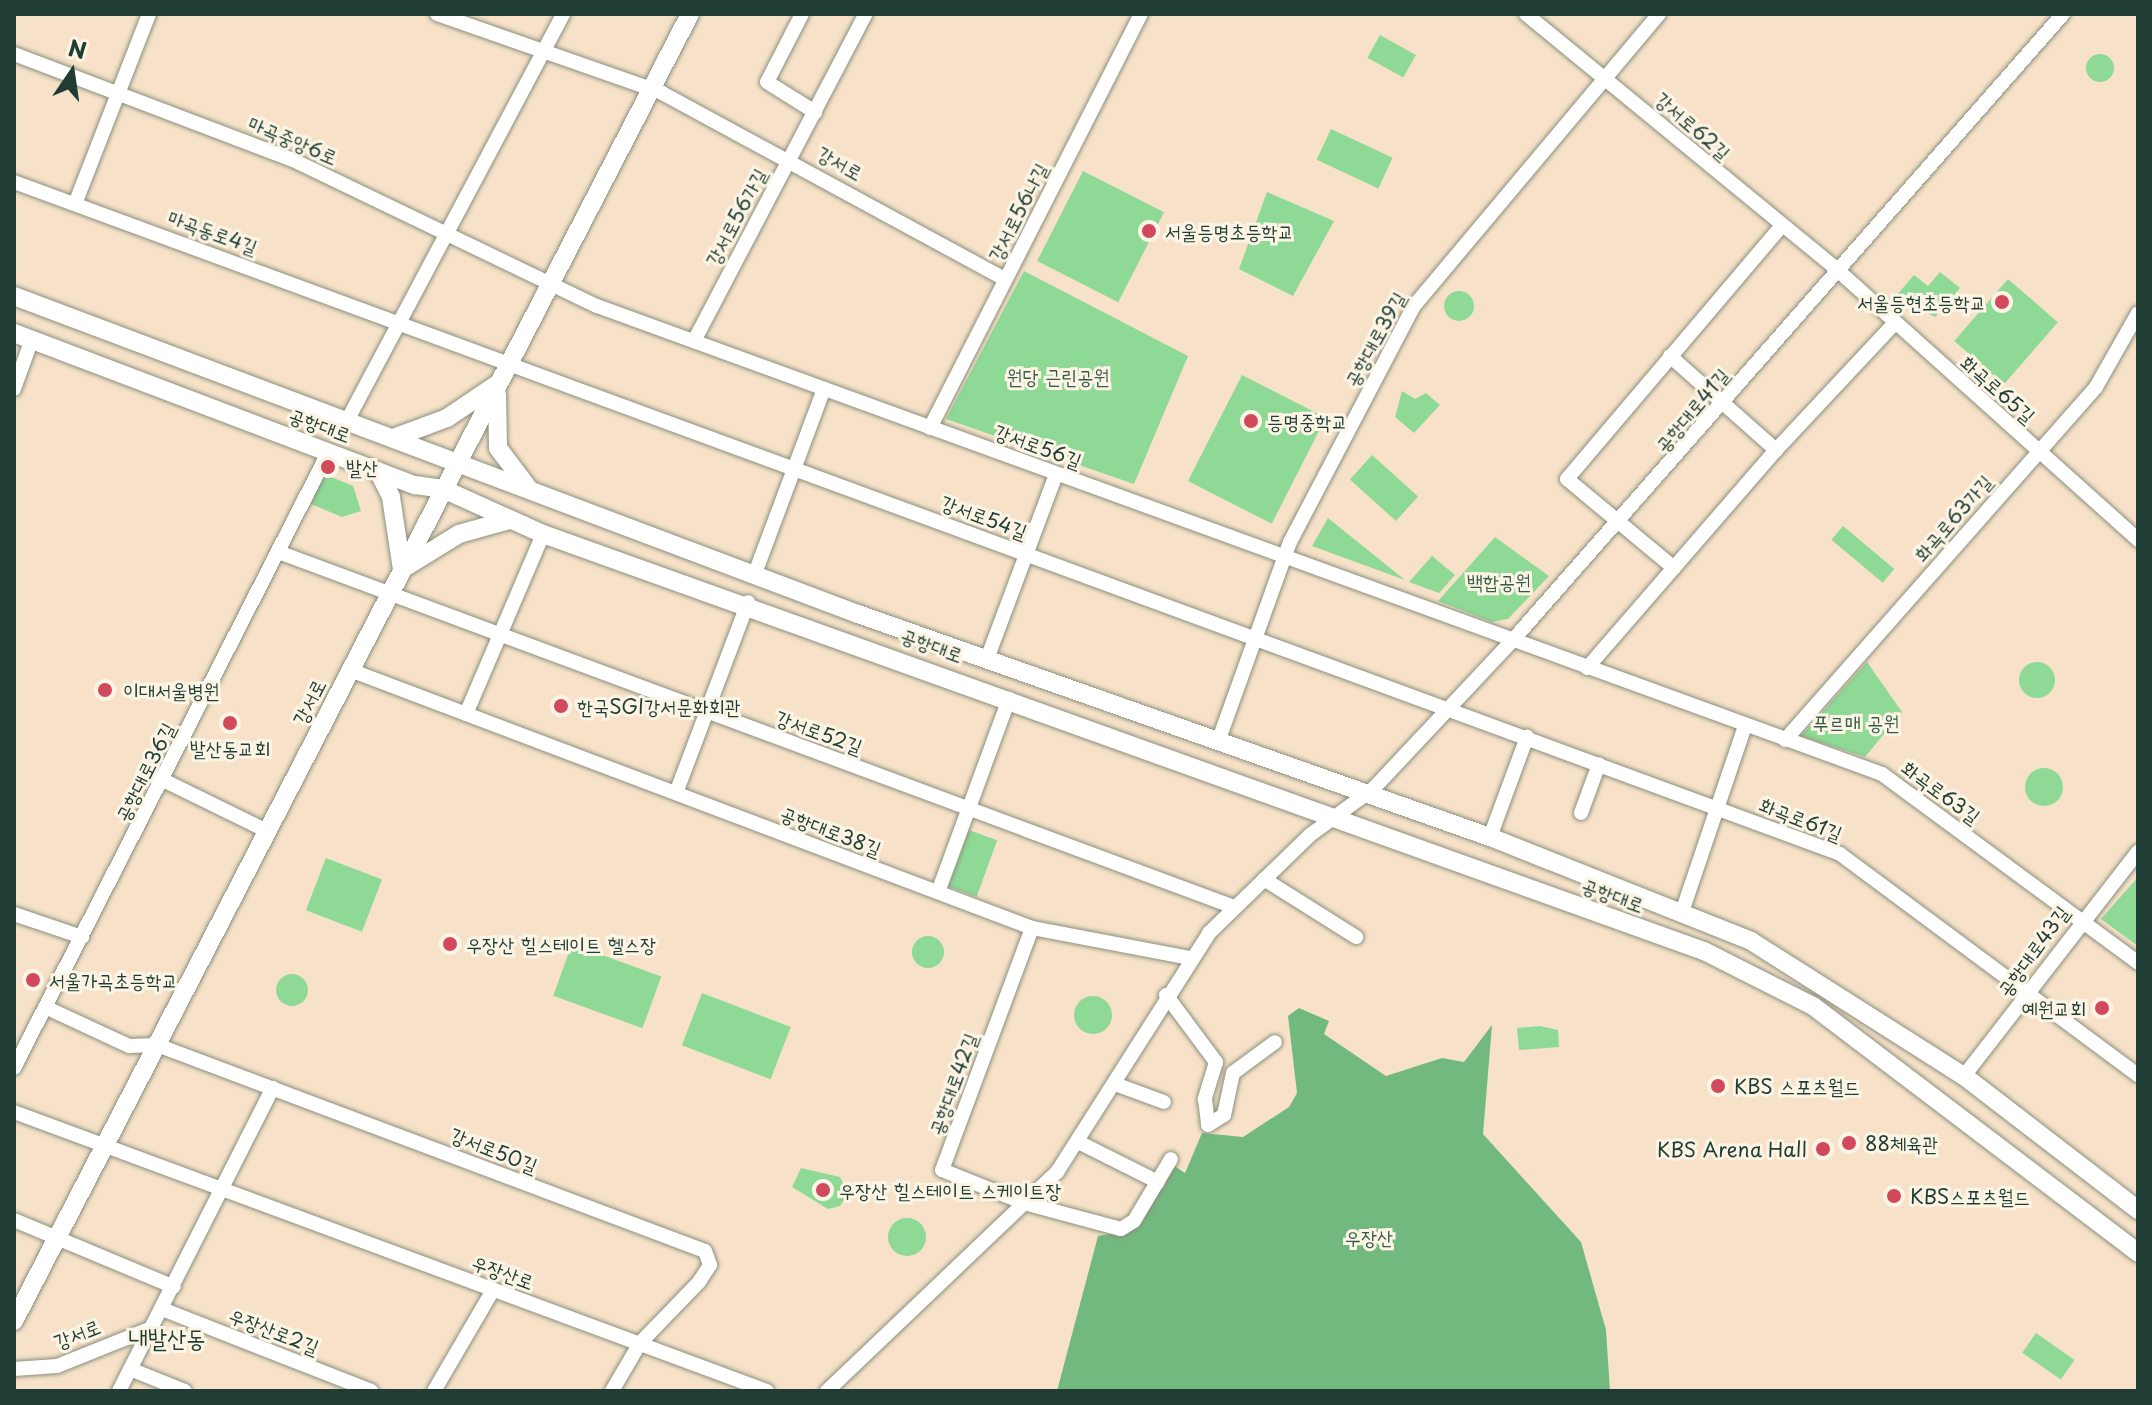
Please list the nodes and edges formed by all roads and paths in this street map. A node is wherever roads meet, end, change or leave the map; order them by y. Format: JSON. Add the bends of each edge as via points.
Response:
{"nodes":[{"id":1,"x":149,"y":14,"type":"edge"},
{"id":2,"x":437,"y":14,"type":"edge"},
{"id":3,"x":563,"y":14,"type":"edge"},
{"id":4,"x":690,"y":14,"type":"edge"},
{"id":5,"x":802,"y":14,"type":"edge"},
{"id":6,"x":866,"y":14,"type":"edge"},
{"id":7,"x":1141,"y":14,"type":"edge"},
{"id":8,"x":1526,"y":14,"type":"edge"},
{"id":9,"x":1659,"y":14,"type":"edge"},
{"id":10,"x":2063,"y":14,"type":"edge"},
{"id":11,"x":544,"y":51,"type":"junction"},
{"id":12,"x":14,"y":54,"type":"edge"},
{"id":13,"x":1607,"y":78,"type":"junction"},
{"id":14,"x":652,"y":88,"type":"junction"},
{"id":15,"x":121,"y":93,"type":"junction"},
{"id":16,"x":815,"y":112,"type":"junction"},
{"id":17,"x":789,"y":160,"type":"junction"},
{"id":18,"x":14,"y":182,"type":"edge"},
{"id":19,"x":75,"y":204,"type":"junction"},
{"id":20,"x":1780,"y":228,"type":"junction"},
{"id":21,"x":444,"y":233,"type":"junction"},
{"id":22,"x":1834,"y":267,"type":"junction"},
{"id":23,"x":1005,"y":279,"type":"junction"},
{"id":24,"x":551,"y":285,"type":"junction"},
{"id":25,"x":14,"y":296,"type":"edge"},
{"id":26,"x":2138,"y":313,"type":"edge"},
{"id":27,"x":397,"y":320,"type":"junction"},
{"id":28,"x":1893,"y":325,"type":"junction"},
{"id":29,"x":23,"y":336,"type":"edge"},
{"id":30,"x":694,"y":341,"type":"junction"},
{"id":31,"x":1670,"y":356,"type":"junction"},
{"id":32,"x":509,"y":365,"type":"junction"},
{"id":33,"x":499,"y":383,"type":"junction"},
{"id":34,"x":14,"y":389,"type":"edge"},
{"id":35,"x":824,"y":389,"type":"junction"},
{"id":36,"x":1723,"y":406,"type":"junction"},
{"id":37,"x":349,"y":417,"type":"junction"},
{"id":38,"x":930,"y":428,"type":"junction"},
{"id":39,"x":396,"y":437,"type":"junction"},
{"id":40,"x":1776,"y":450,"type":"junction"},
{"id":41,"x":329,"y":451,"type":"junction"},
{"id":42,"x":2038,"y":451,"type":"junction"},
{"id":43,"x":456,"y":465,"type":"junction"},
{"id":44,"x":793,"y":469,"type":"junction"},
{"id":45,"x":378,"y":471,"type":"junction"},
{"id":46,"x":1056,"y":474,"type":"junction"},
{"id":47,"x":443,"y":489,"type":"junction"},
{"id":48,"x":535,"y":495,"type":"junction"},
{"id":49,"x":509,"y":520,"type":"junction"},
{"id":50,"x":1619,"y":526,"type":"junction"},
{"id":51,"x":543,"y":534,"type":"junction"},
{"id":52,"x":2138,"y":540,"type":"edge"},
{"id":53,"x":281,"y":553,"type":"junction"},
{"id":54,"x":1026,"y":553,"type":"junction"},
{"id":55,"x":1284,"y":557,"type":"junction"},
{"id":56,"x":1674,"y":568,"type":"junction"},
{"id":57,"x":402,"y":570,"type":"junction"},
{"id":58,"x":754,"y":576,"type":"junction"},
{"id":59,"x":389,"y":594,"type":"junction"},
{"id":60,"x":748,"y":602,"type":"junction"},
{"id":61,"x":501,"y":636,"type":"junction"},
{"id":62,"x":1254,"y":636,"type":"junction"},
{"id":63,"x":1512,"y":641,"type":"junction"},
{"id":64,"x":987,"y":659,"type":"junction"},
{"id":65,"x":1587,"y":668,"type":"junction"},
{"id":66,"x":350,"y":670,"type":"junction"},
{"id":67,"x":1009,"y":699,"type":"junction"},
{"id":68,"x":1446,"y":706,"type":"junction"},
{"id":69,"x":707,"y":712,"type":"junction"},
{"id":70,"x":466,"y":714,"type":"junction"},
{"id":71,"x":1745,"y":726,"type":"junction"},
{"id":72,"x":1527,"y":737,"type":"junction"},
{"id":73,"x":1219,"y":739,"type":"junction"},
{"id":74,"x":1785,"y":740,"type":"junction"},
{"id":75,"x":1599,"y":764,"type":"junction"},
{"id":76,"x":163,"y":780,"type":"junction"},
{"id":77,"x":676,"y":793,"type":"junction"},
{"id":78,"x":1362,"y":797,"type":"junction"},
{"id":79,"x":967,"y":808,"type":"junction"},
{"id":80,"x":1717,"y":808,"type":"junction"},
{"id":81,"x":1581,"y":813,"type":"dead end"},
{"id":82,"x":1337,"y":818,"type":"junction"},
{"id":83,"x":267,"y":831,"type":"junction"},
{"id":84,"x":1490,"y":837,"type":"junction"},
{"id":85,"x":2138,"y":852,"type":"edge"},
{"id":86,"x":1264,"y":879,"type":"junction"},
{"id":87,"x":938,"y":892,"type":"junction"},
{"id":88,"x":1234,"y":907,"type":"junction"},
{"id":89,"x":14,"y":914,"type":"edge"},
{"id":90,"x":1681,"y":915,"type":"junction"},
{"id":91,"x":2080,"y":919,"type":"junction"},
{"id":92,"x":1032,"y":928,"type":"junction"},
{"id":93,"x":82,"y":937,"type":"junction"},
{"id":94,"x":1356,"y":937,"type":"dead end"},
{"id":95,"x":1190,"y":958,"type":"junction"},
{"id":96,"x":2138,"y":963,"type":"edge"},
{"id":97,"x":2027,"y":993,"type":"junction"},
{"id":98,"x":1166,"y":995,"type":"junction"},
{"id":99,"x":45,"y":1007,"type":"junction"},
{"id":100,"x":1275,"y":1042,"type":"dead end"},
{"id":101,"x":157,"y":1045,"type":"junction"},
{"id":102,"x":14,"y":1068,"type":"edge"},
{"id":103,"x":2138,"y":1075,"type":"edge"},
{"id":104,"x":1964,"y":1076,"type":"junction"},
{"id":105,"x":1115,"y":1084,"type":"junction"},
{"id":106,"x":273,"y":1088,"type":"junction"},
{"id":107,"x":1164,"y":1102,"type":"dead end"},
{"id":108,"x":14,"y":1112,"type":"edge"},
{"id":109,"x":1080,"y":1143,"type":"junction"},
{"id":110,"x":105,"y":1145,"type":"junction"},
{"id":111,"x":1171,"y":1159,"type":"dead end"},
{"id":112,"x":1158,"y":1182,"type":"junction"},
{"id":113,"x":225,"y":1190,"type":"junction"},
{"id":114,"x":1024,"y":1203,"type":"junction"},
{"id":115,"x":2138,"y":1210,"type":"edge"},
{"id":116,"x":14,"y":1220,"type":"edge"},
{"id":117,"x":57,"y":1237,"type":"junction"},
{"id":118,"x":2138,"y":1253,"type":"edge"},
{"id":119,"x":174,"y":1287,"type":"junction"},
{"id":120,"x":493,"y":1290,"type":"junction"},
{"id":121,"x":162,"y":1309,"type":"junction"},
{"id":122,"x":14,"y":1321,"type":"edge"},
{"id":123,"x":152,"y":1328,"type":"junction"},
{"id":124,"x":640,"y":1343,"type":"junction"},
{"id":125,"x":14,"y":1369,"type":"edge"},
{"id":126,"x":130,"y":1369,"type":"junction"},
{"id":127,"x":119,"y":1391,"type":"edge"},
{"id":128,"x":185,"y":1391,"type":"edge"},
{"id":129,"x":371,"y":1391,"type":"edge"},
{"id":130,"x":434,"y":1391,"type":"edge"},
{"id":131,"x":612,"y":1391,"type":"edge"},
{"id":132,"x":767,"y":1391,"type":"edge"},
{"id":133,"x":827,"y":1391,"type":"edge"}],
"edges":[{"from":1,"to":15,"type":"street"},
{"from":2,"to":11,"type":"street"},
{"from":3,"to":11,"type":"street","name":"공항대로"},
{"from":4,"to":14,"type":"main road","name":"강서로"},
{"from":5,"to":16,"type":"street","via":[[767,78]]},
{"from":6,"to":16,"type":"street","name":"강서로56가길"},
{"from":7,"to":23,"type":"street","name":"강서로56나길"},
{"from":8,"to":13,"type":"street","name":"강서로62길"},
{"from":9,"to":13,"type":"street","name":"공항대로39길"},
{"from":10,"to":22,"type":"street","name":"공항대로41길","via":[[1907,195]]},
{"from":11,"to":14,"type":"street"},
{"from":11,"to":21,"type":"street","name":"공항대로"},
{"from":12,"to":15,"type":"street","name":"마곡중앙6로"},
{"from":13,"to":20,"type":"street","name":"강서로62길"},
{"from":13,"to":55,"type":"street","name":"공항대로39길","via":[[1414,306]]},
{"from":14,"to":17,"type":"street","name":"강서로"},
{"from":14,"to":24,"type":"main road","name":"강서로"},
{"from":15,"to":19,"type":"street"},
{"from":15,"to":21,"type":"street","name":"마곡중앙6로","via":[[291,159]]},
{"from":16,"to":17,"type":"street","name":"강서로56가길"},
{"from":17,"to":23,"type":"street","name":"강서로"},
{"from":17,"to":30,"type":"street","name":"강서로56가길"},
{"from":18,"to":19,"type":"street","name":"마곡동로4길"},
{"from":19,"to":27,"type":"street","name":"마곡동로4길"},
{"from":20,"to":22,"type":"street","name":"강서로62길"},
{"from":20,"to":31,"type":"street"},
{"from":21,"to":24,"type":"street"},
{"from":21,"to":27,"type":"street","name":"공항대로"},
{"from":22,"to":28,"type":"street","name":"화곡로65길"},
{"from":22,"to":36,"type":"street","name":"공항대로41길"},
{"from":23,"to":38,"type":"street","name":"강서로56나길"},
{"from":24,"to":30,"type":"street","name":"강서로56길"},
{"from":24,"to":32,"type":"main road","name":"강서로"},
{"from":25,"to":37,"type":"main road","name":"공항대로"},
{"from":26,"to":42,"type":"street","name":"화곡로63가길","via":[[2096,387]]},
{"from":27,"to":32,"type":"street"},
{"from":27,"to":37,"type":"street","name":"공항대로"},
{"from":28,"to":40,"type":"street"},
{"from":28,"to":42,"type":"street","name":"화곡로65길"},
{"from":29,"to":34,"type":"street"},
{"from":29,"to":41,"type":"main road","name":"공항대로"},
{"from":30,"to":35,"type":"street","name":"강서로56길"},
{"from":31,"to":36,"type":"street"},
{"from":31,"to":50,"type":"street","via":[[1567,479]]},
{"from":32,"to":33,"type":"main road","name":"강서로"},
{"from":32,"to":44,"type":"street","name":"강서로54길"},
{"from":33,"to":39,"type":"main road","via":[[447,418]]},
{"from":33,"to":43,"type":"main road","name":"강서로"},
{"from":33,"to":48,"type":"main road","via":[[498,448]]},
{"from":35,"to":38,"type":"street","name":"강서로56길"},
{"from":35,"to":44,"type":"street"},
{"from":36,"to":40,"type":"street"},
{"from":36,"to":50,"type":"street","name":"공항대로41길"},
{"from":37,"to":39,"type":"main road","name":"공항대로"},
{"from":38,"to":46,"type":"street","name":"강서로56길"},
{"from":39,"to":43,"type":"main road","name":"공항대로"},
{"from":40,"to":56,"type":"street"},
{"from":41,"to":45,"type":"main road","name":"공항대로"},
{"from":41,"to":53,"type":"street","name":"공항대로36길"},
{"from":42,"to":52,"type":"street","name":"화곡로65길"},
{"from":42,"to":74,"type":"street","name":"화곡로63가길"},
{"from":43,"to":47,"type":"main road","name":"강서로"},
{"from":43,"to":48,"type":"main road","name":"공항대로"},
{"from":44,"to":54,"type":"street","name":"강서로54길"},
{"from":44,"to":58,"type":"street"},
{"from":45,"to":47,"type":"main road","name":"공항대로"},
{"from":45,"to":57,"type":"main road","via":[[391,497]]},
{"from":46,"to":54,"type":"street","name":"공항대로"},
{"from":46,"to":55,"type":"street","name":"강서로56길"},
{"from":47,"to":49,"type":"main road","name":"공항대로"},
{"from":47,"to":57,"type":"main road","name":"강서로"},
{"from":48,"to":58,"type":"main road","name":"공항대로"},
{"from":49,"to":51,"type":"main road","name":"공항대로"},
{"from":49,"to":57,"type":"main road","via":[[459,534]]},
{"from":50,"to":56,"type":"street"},
{"from":50,"to":63,"type":"street","name":"공항대로41길"},
{"from":51,"to":60,"type":"main road","name":"공항대로"},
{"from":51,"to":61,"type":"street"},
{"from":53,"to":59,"type":"street"},
{"from":53,"to":76,"type":"street","name":"공항대로36길"},
{"from":54,"to":62,"type":"street","name":"강서로54길"},
{"from":54,"to":64,"type":"street","name":"공항대로"},
{"from":55,"to":62,"type":"street","name":"공항대로39길"},
{"from":55,"to":63,"type":"street","name":"강서로56길"},
{"from":56,"to":65,"type":"street"},
{"from":57,"to":59,"type":"main road","name":"강서로"},
{"from":58,"to":64,"type":"main road","name":"공항대로"},
{"from":59,"to":61,"type":"street","name":"강서로52길"},
{"from":59,"to":66,"type":"main road","name":"강서로"},
{"from":60,"to":67,"type":"main road","name":"공항대로"},
{"from":60,"to":69,"type":"street"},
{"from":61,"to":69,"type":"street","name":"강서로52길"},
{"from":61,"to":70,"type":"street"},
{"from":62,"to":68,"type":"street","name":"강서로54길"},
{"from":62,"to":73,"type":"street","name":"공항대로39길"},
{"from":63,"to":65,"type":"street","name":"화곡로63길"},
{"from":63,"to":68,"type":"street","name":"공항대로41길"},
{"from":64,"to":73,"type":"main road","name":"공항대로"},
{"from":65,"to":71,"type":"street","name":"화곡로63길"},
{"from":66,"to":70,"type":"street","name":"공항대로38길"},
{"from":66,"to":83,"type":"main road","name":"강서로"},
{"from":67,"to":79,"type":"street"},
{"from":67,"to":82,"type":"main road","name":"공항대로"},
{"from":68,"to":72,"type":"street","name":"화곡로61길"},
{"from":68,"to":78,"type":"street","name":"공항대로41길"},
{"from":69,"to":77,"type":"street"},
{"from":69,"to":79,"type":"street","name":"강서로52길"},
{"from":70,"to":77,"type":"street","name":"공항대로38길"},
{"from":71,"to":74,"type":"street","name":"화곡로63길"},
{"from":71,"to":80,"type":"street"},
{"from":72,"to":75,"type":"street","name":"화곡로61길"},
{"from":72,"to":84,"type":"street"},
{"from":73,"to":78,"type":"main road","name":"공항대로"},
{"from":74,"to":91,"type":"street","name":"화곡로63길","via":[[1907,789]]},
{"from":75,"to":80,"type":"street","name":"화곡로61길"},
{"from":75,"to":81,"type":"street"},
{"from":76,"to":83,"type":"street"},
{"from":76,"to":93,"type":"street","name":"공항대로36길"},
{"from":77,"to":87,"type":"street","name":"공항대로38길"},
{"from":78,"to":82,"type":"street","name":"공항대로41길"},
{"from":78,"to":84,"type":"main road","name":"공항대로"},
{"from":79,"to":87,"type":"street"},
{"from":79,"to":88,"type":"street","name":"강서로52길"},
{"from":80,"to":90,"type":"street"},
{"from":80,"to":97,"type":"street","name":"화곡로61길","via":[[1840,854]]},
{"from":82,"to":86,"type":"street"},
{"from":82,"to":118,"type":"main road","name":"공항대로","via":[[1704,951],[1799,999]]},
{"from":83,"to":101,"type":"main road","name":"강서로"},
{"from":84,"to":90,"type":"main road","name":"공항대로"},
{"from":85,"to":91,"type":"street","name":"공항대로43길"},
{"from":86,"to":88,"type":"street"},
{"from":86,"to":94,"type":"street"},
{"from":87,"to":92,"type":"street","name":"공항대로38길"},
{"from":88,"to":95,"type":"street"},
{"from":89,"to":93,"type":"street"},
{"from":90,"to":104,"type":"main road","name":"공항대로","via":[[1803,968]]},
{"from":91,"to":96,"type":"street","name":"화곡로63길"},
{"from":91,"to":97,"type":"street","name":"공항대로43길"},
{"from":92,"to":95,"type":"street","name":"공항대로38길"},
{"from":92,"to":114,"type":"street","name":"공항대로42길","via":[[942,1170]]},
{"from":93,"to":99,"type":"street","name":"공항대로36길"},
{"from":95,"to":98,"type":"street"},
{"from":97,"to":103,"type":"street","name":"화곡로61길"},
{"from":97,"to":104,"type":"street","name":"공항대로43길"},
{"from":98,"to":100,"type":"street","via":[[1216,1062],[1203,1115],[1208,1125],[1224,1115],[1233,1073]]},
{"from":98,"to":105,"type":"street"},
{"from":99,"to":101,"type":"street","via":[[129,1046]]},
{"from":99,"to":102,"type":"street","name":"공항대로36길"},
{"from":101,"to":106,"type":"street","name":"강서로50길"},
{"from":101,"to":110,"type":"main road","name":"강서로"},
{"from":104,"to":115,"type":"main road","name":"공항대로"},
{"from":105,"to":107,"type":"street"},
{"from":105,"to":109,"type":"street"},
{"from":106,"to":113,"type":"street"},
{"from":106,"to":124,"type":"street","name":"강서로50길","via":[[705,1251],[710,1265],[699,1282]]},
{"from":108,"to":110,"type":"street"},
{"from":109,"to":112,"type":"street"},
{"from":109,"to":114,"type":"street"},
{"from":110,"to":113,"type":"street","name":"우장산로"},
{"from":110,"to":117,"type":"main road","name":"강서로"},
{"from":111,"to":112,"type":"street","name":"공항대로42길"},
{"from":112,"to":114,"type":"street","name":"공항대로42길","via":[[1121,1229]]},
{"from":113,"to":119,"type":"street"},
{"from":113,"to":120,"type":"street","name":"우장산로"},
{"from":114,"to":133,"type":"street"},
{"from":116,"to":117,"type":"street"},
{"from":117,"to":119,"type":"street"},
{"from":117,"to":122,"type":"main road","name":"강서로"},
{"from":119,"to":121,"type":"street"},
{"from":120,"to":124,"type":"street","name":"우장산로"},
{"from":120,"to":130,"type":"street"},
{"from":121,"to":123,"type":"street"},
{"from":121,"to":129,"type":"street","name":"우장산로2길"},
{"from":123,"to":125,"type":"street","name":"강서로","via":[[57,1366]]},
{"from":123,"to":126,"type":"street"},
{"from":124,"to":131,"type":"street"},
{"from":124,"to":132,"type":"street","name":"우장산로"},
{"from":126,"to":127,"type":"street"},
{"from":126,"to":128,"type":"street"}]}
